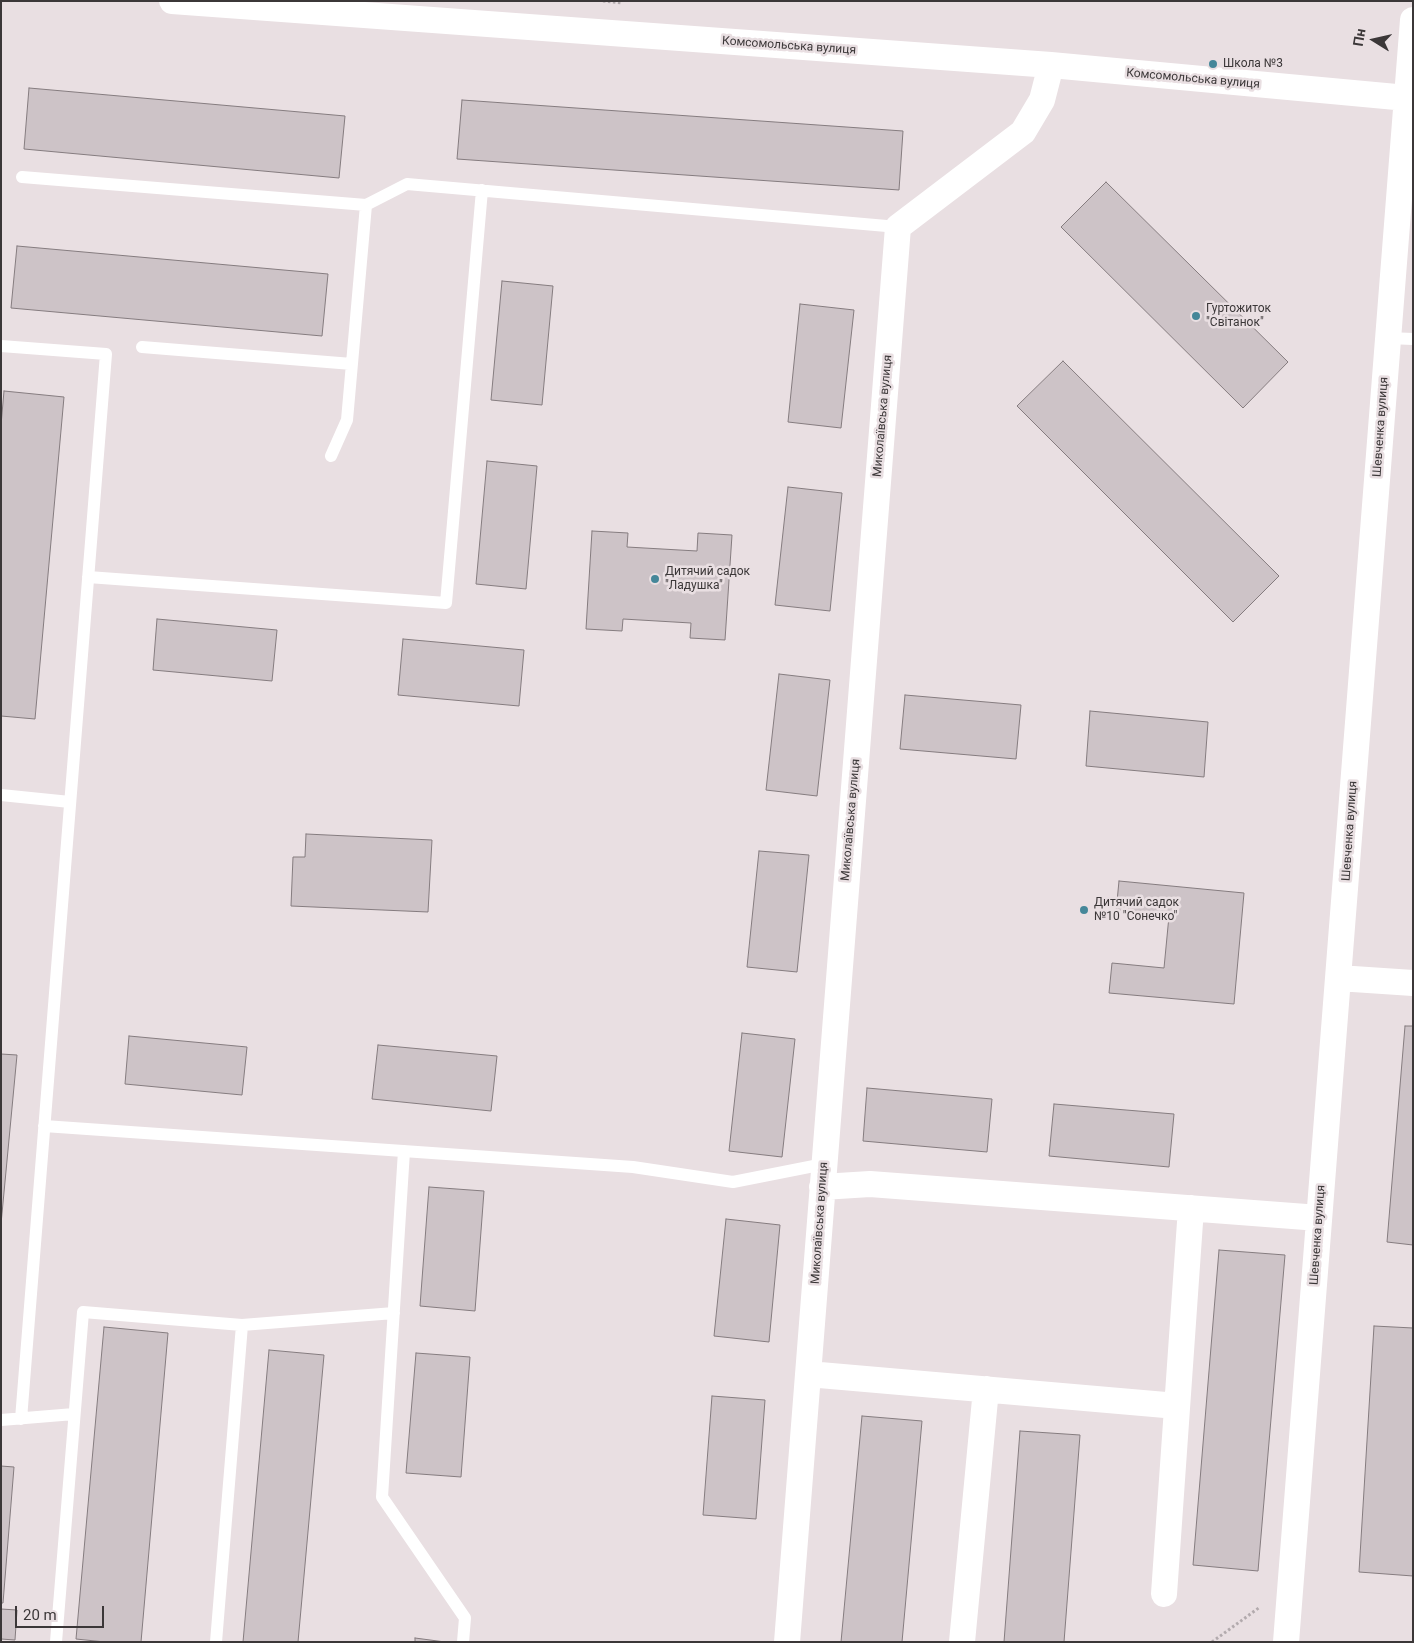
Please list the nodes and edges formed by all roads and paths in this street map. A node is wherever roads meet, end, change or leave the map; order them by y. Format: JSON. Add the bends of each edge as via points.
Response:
{"nodes":[{"id":1,"x":172,"y":1,"type":"edge"},
{"id":2,"x":1413,"y":20,"type":"edge"},
{"id":3,"x":1051,"y":66,"type":"junction"},
{"id":4,"x":1407,"y":98,"type":"junction"},
{"id":5,"x":22,"y":177,"type":"dead end"},
{"id":6,"x":482,"y":190,"type":"junction"},
{"id":7,"x":366,"y":205,"type":"junction"},
{"id":8,"x":898,"y":227,"type":"junction"},
{"id":9,"x":1400,"y":339,"type":"edge"},
{"id":10,"x":1,"y":346,"type":"edge"},
{"id":11,"x":142,"y":347,"type":"dead end"},
{"id":12,"x":352,"y":364,"type":"junction"},
{"id":13,"x":332,"y":456,"type":"dead end"},
{"id":14,"x":88,"y":577,"type":"junction"},
{"id":15,"x":1,"y":795,"type":"edge"},
{"id":16,"x":70,"y":802,"type":"junction"},
{"id":17,"x":1338,"y":978,"type":"junction"},
{"id":18,"x":1413,"y":983,"type":"edge"},
{"id":19,"x":44,"y":1126,"type":"junction"},
{"id":20,"x":404,"y":1151,"type":"junction"},
{"id":21,"x":823,"y":1176,"type":"junction"},
{"id":22,"x":1191,"y":1208,"type":"junction"},
{"id":23,"x":1320,"y":1218,"type":"junction"},
{"id":24,"x":394,"y":1313,"type":"junction"},
{"id":25,"x":242,"y":1325,"type":"junction"},
{"id":26,"x":808,"y":1374,"type":"junction"},
{"id":27,"x":986,"y":1389,"type":"junction"},
{"id":28,"x":1177,"y":1406,"type":"junction"},
{"id":29,"x":74,"y":1414,"type":"junction"},
{"id":30,"x":21,"y":1419,"type":"junction"},
{"id":31,"x":1,"y":1420,"type":"edge"},
{"id":32,"x":1164,"y":1594,"type":"dead end"},
{"id":33,"x":1267,"y":1602,"type":"dead end"},
{"id":34,"x":56,"y":1642,"type":"edge"},
{"id":35,"x":216,"y":1642,"type":"edge"},
{"id":36,"x":463,"y":1642,"type":"edge"},
{"id":37,"x":787,"y":1642,"type":"edge"},
{"id":38,"x":962,"y":1642,"type":"edge"},
{"id":39,"x":1212,"y":1642,"type":"edge"},
{"id":40,"x":1286,"y":1642,"type":"edge"}],
"edges":[{"from":1,"to":3,"type":"street","name":"Комсомольська вулиця"},
{"from":2,"to":4,"type":"street","name":"Шевченка вулиця"},
{"from":3,"to":4,"type":"street","name":"Комсомольська вулиця"},
{"from":3,"to":8,"type":"street","via":[[1042,100],[1023,132]]},
{"from":4,"to":9,"type":"street","name":"Шевченка вулиця"},
{"from":5,"to":7,"type":"lane"},
{"from":6,"to":7,"type":"lane","via":[[407,184]]},
{"from":6,"to":8,"type":"lane"},
{"from":6,"to":14,"type":"lane","via":[[446,603]]},
{"from":7,"to":12,"type":"lane"},
{"from":8,"to":21,"type":"street","name":"Миколаївська вулиця"},
{"from":9,"to":17,"type":"street","name":"Шевченка вулиця"},
{"from":10,"to":14,"type":"lane","via":[[106,354]]},
{"from":11,"to":12,"type":"lane"},
{"from":12,"to":13,"type":"lane","via":[[347,420]]},
{"from":14,"to":16,"type":"lane"},
{"from":15,"to":16,"type":"lane"},
{"from":16,"to":19,"type":"lane"},
{"from":17,"to":18,"type":"street"},
{"from":17,"to":23,"type":"street","name":"Шевченка вулиця"},
{"from":19,"to":20,"type":"lane"},
{"from":19,"to":30,"type":"lane"},
{"from":20,"to":21,"type":"lane","via":[[633,1167],[733,1182]]},
{"from":20,"to":24,"type":"lane"},
{"from":21,"to":22,"type":"street","via":[[870,1184]]},
{"from":21,"to":26,"type":"street","name":"Миколаївська вулиця"},
{"from":22,"to":23,"type":"street"},
{"from":22,"to":28,"type":"street"},
{"from":23,"to":40,"type":"street","name":"Шевченка вулиця"},
{"from":24,"to":25,"type":"lane"},
{"from":24,"to":36,"type":"lane","via":[[382,1497],[465,1618]]},
{"from":25,"to":29,"type":"lane","via":[[83,1312]]},
{"from":25,"to":35,"type":"lane"},
{"from":26,"to":27,"type":"street"},
{"from":26,"to":37,"type":"street","name":"Миколаївська вулиця"},
{"from":27,"to":28,"type":"street"},
{"from":27,"to":38,"type":"street"},
{"from":28,"to":32,"type":"street"},
{"from":29,"to":30,"type":"lane"},
{"from":29,"to":34,"type":"lane"},
{"from":30,"to":31,"type":"lane"},
{"from":33,"to":39,"type":"path"}]}
